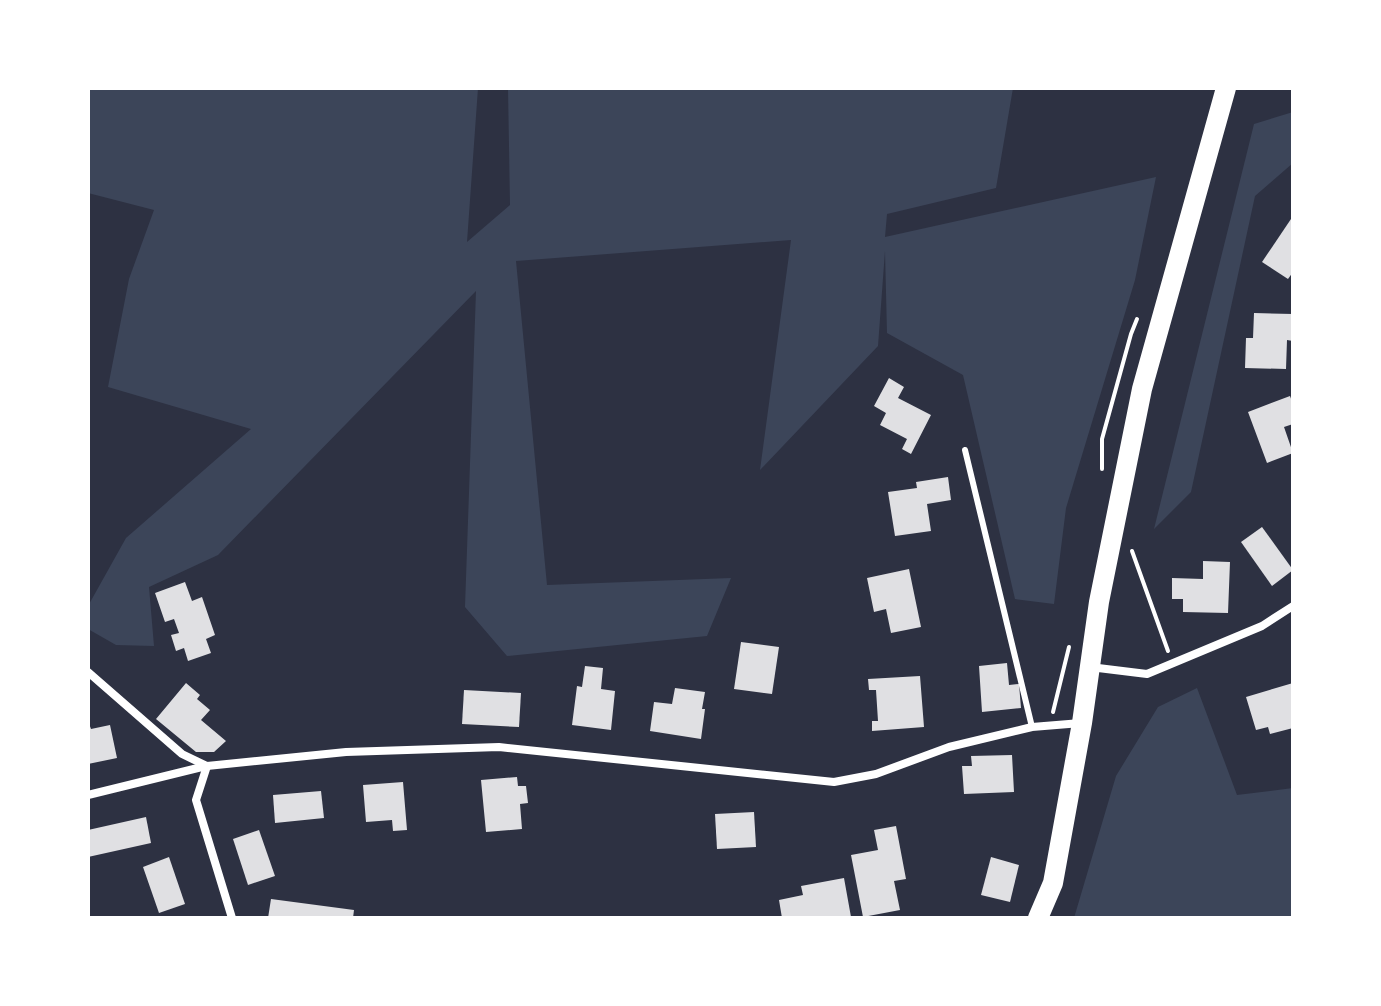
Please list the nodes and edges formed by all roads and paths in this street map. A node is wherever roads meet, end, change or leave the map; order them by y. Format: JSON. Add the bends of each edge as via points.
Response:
{"nodes":[{"id":1,"x":1226,"y":88,"type":"edge"},
{"id":2,"x":965,"y":450,"type":"dead end"},
{"id":3,"x":1131,"y":549,"type":"dead end"},
{"id":4,"x":1293,"y":606,"type":"edge"},
{"id":5,"x":1173,"y":663,"type":"junction"},
{"id":6,"x":1089,"y":667,"type":"junction"},
{"id":7,"x":88,"y":672,"type":"edge"},
{"id":8,"x":1082,"y":723,"type":"junction"},
{"id":9,"x":1032,"y":727,"type":"junction"},
{"id":10,"x":207,"y":766,"type":"junction"},
{"id":11,"x":88,"y":795,"type":"edge"},
{"id":12,"x":232,"y":918,"type":"edge"},
{"id":13,"x":1038,"y":918,"type":"edge"}],
"edges":[{"from":1,"to":6,"type":"main road","via":[[1142,389]]},
{"from":2,"to":9,"type":"lane"},
{"from":3,"to":5,"type":"path"},
{"from":4,"to":5,"type":"street","via":[[1262,626]]},
{"from":5,"to":6,"type":"street","via":[[1147,674]]},
{"from":6,"to":8,"type":"main road"},
{"from":7,"to":10,"type":"street","via":[[182,754]]},
{"from":8,"to":9,"type":"street"},
{"from":8,"to":13,"type":"main road","via":[[1053,883]]},
{"from":9,"to":10,"type":"street","via":[[834,782],[499,747],[346,752]]},
{"from":10,"to":11,"type":"street"},
{"from":10,"to":12,"type":"street","via":[[196,800]]}]}
